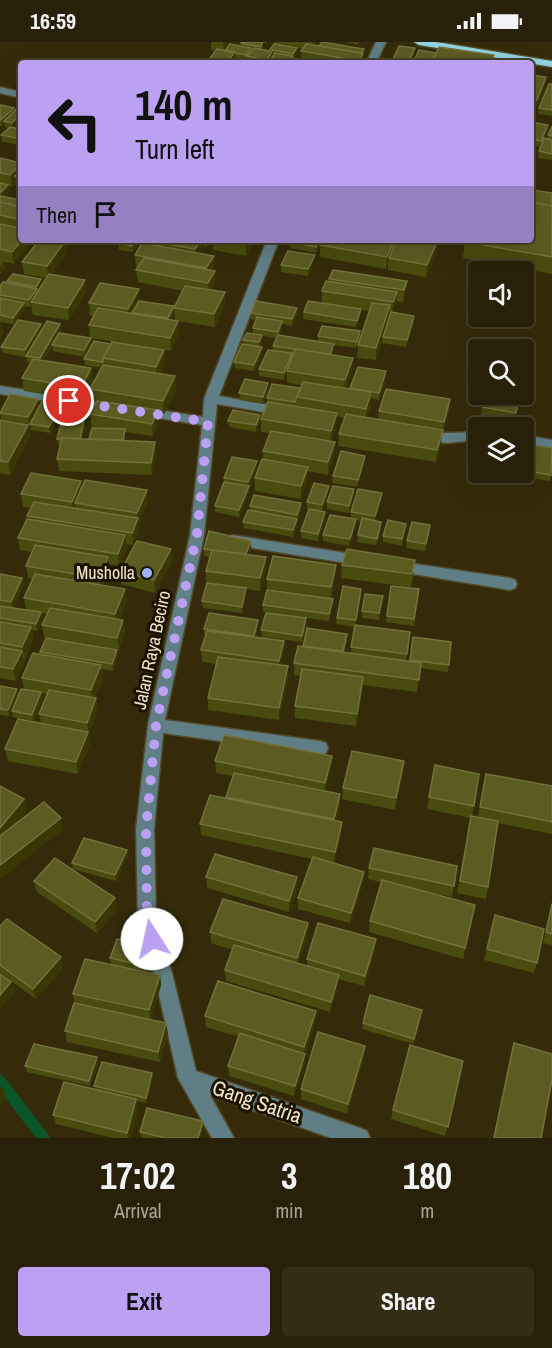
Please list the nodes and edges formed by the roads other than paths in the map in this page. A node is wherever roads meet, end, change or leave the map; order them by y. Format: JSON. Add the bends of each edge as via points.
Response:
{"nodes":[{"id":1,"x":381,"y":42,"type":"edge"},
{"id":2,"x":419,"y":42,"type":"edge"},
{"id":3,"x":372,"y":60,"type":"edge"},
{"id":4,"x":528,"y":60,"type":"edge"},
{"id":5,"x":534,"y":61,"type":"edge"},
{"id":6,"x":552,"y":64,"type":"edge"},
{"id":7,"x":0,"y":90,"type":"edge"},
{"id":8,"x":18,"y":94,"type":"edge"},
{"id":9,"x":272,"y":243,"type":"edge"},
{"id":10,"x":0,"y":390,"type":"edge"},
{"id":11,"x":211,"y":399,"type":"junction"},
{"id":12,"x":304,"y":415,"type":"edge"},
{"id":13,"x":208,"y":422,"type":"junction"},
{"id":14,"x":403,"y":432,"type":"edge"},
{"id":15,"x":468,"y":437,"type":"edge"},
{"id":16,"x":534,"y":442,"type":"edge"},
{"id":17,"x":552,"y":445,"type":"edge"},
{"id":18,"x":208,"y":536,"type":"junction"},
{"id":19,"x":510,"y":584,"type":"dead end"},
{"id":20,"x":156,"y":725,"type":"junction"},
{"id":21,"x":320,"y":748,"type":"dead end"},
{"id":22,"x":188,"y":1078,"type":"junction"},
{"id":23,"x":224,"y":1138,"type":"edge"},
{"id":24,"x":360,"y":1138,"type":"edge"}],
"edges":[{"from":1,"to":3,"type":"street"},
{"from":2,"to":4,"type":"main road"},
{"from":5,"to":6,"type":"main road"},
{"from":7,"to":8,"type":"street"},
{"from":9,"to":11,"type":"street","name":"Jalan Raya Beciro"},
{"from":10,"to":13,"type":"street"},
{"from":11,"to":12,"type":"street"},
{"from":11,"to":13,"type":"street","name":"Jalan Raya Beciro"},
{"from":13,"to":18,"type":"street","name":"Jalan Raya Beciro"},
{"from":14,"to":15,"type":"street"},
{"from":16,"to":17,"type":"street"},
{"from":18,"to":19,"type":"street"},
{"from":18,"to":20,"type":"street","name":"Jalan Raya Beciro"},
{"from":20,"to":21,"type":"street"},
{"from":20,"to":22,"type":"street","name":"Jalan Raya Beciro","via":[[146,829],[147,921]]},
{"from":22,"to":23,"type":"street","name":"Jalan Raya Beciro"},
{"from":22,"to":24,"type":"street","name":"Gang Satria"}]}
